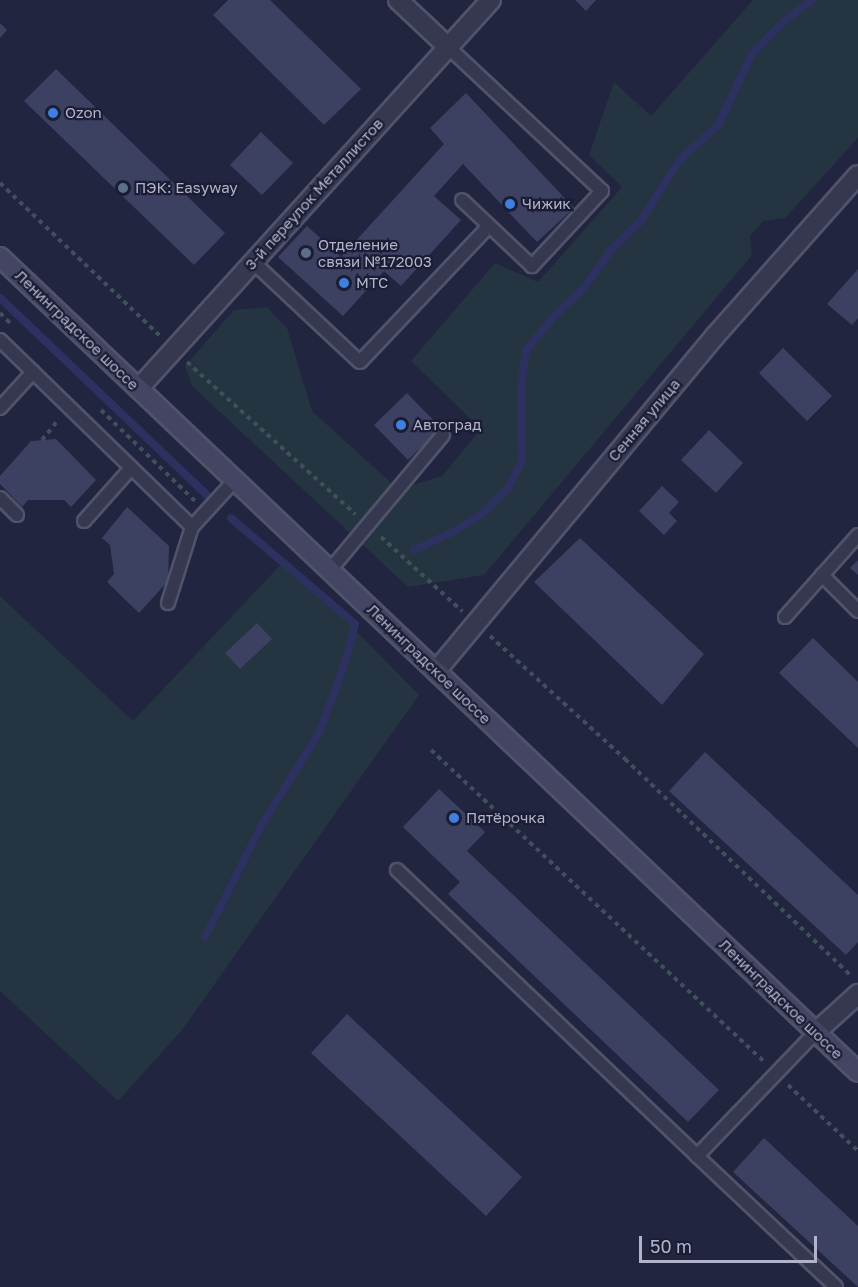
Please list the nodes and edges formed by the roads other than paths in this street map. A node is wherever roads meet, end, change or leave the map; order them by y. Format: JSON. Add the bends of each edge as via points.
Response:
{"nodes":[{"id":1,"x":398,"y":0,"type":"edge"},
{"id":2,"x":491,"y":0,"type":"edge"},
{"id":3,"x":447,"y":46,"type":"junction"},
{"id":4,"x":858,"y":175,"type":"edge"},
{"id":5,"x":462,"y":200,"type":"dead end"},
{"id":6,"x":488,"y":227,"type":"junction"},
{"id":7,"x":0,"y":257,"type":"edge"},
{"id":8,"x":253,"y":262,"type":"junction"},
{"id":9,"x":0,"y":340,"type":"edge"},
{"id":10,"x":33,"y":372,"type":"junction"},
{"id":11,"x":139,"y":388,"type":"junction"},
{"id":12,"x":0,"y":408,"type":"edge"},
{"id":13,"x":443,"y":435,"type":"dead end"},
{"id":14,"x":131,"y":468,"type":"junction"},
{"id":15,"x":235,"y":480,"type":"junction"},
{"id":16,"x":0,"y":498,"type":"edge"},
{"id":17,"x":17,"y":515,"type":"dead end"},
{"id":18,"x":84,"y":521,"type":"dead end"},
{"id":19,"x":192,"y":527,"type":"junction"},
{"id":20,"x":858,"y":535,"type":"edge"},
{"id":21,"x":330,"y":570,"type":"junction"},
{"id":22,"x":822,"y":575,"type":"junction"},
{"id":23,"x":168,"y":603,"type":"dead end"},
{"id":24,"x":858,"y":611,"type":"edge"},
{"id":25,"x":784,"y":617,"type":"dead end"},
{"id":26,"x":436,"y":671,"type":"junction"},
{"id":27,"x":397,"y":870,"type":"dead end"},
{"id":28,"x":858,"y":994,"type":"edge"},
{"id":29,"x":816,"y":1032,"type":"junction"},
{"id":30,"x":858,"y":1072,"type":"edge"},
{"id":31,"x":697,"y":1156,"type":"junction"},
{"id":32,"x":836,"y":1287,"type":"edge"}],
"edges":[{"from":1,"to":3,"type":"street"},
{"from":2,"to":3,"type":"street","name":"3-й переулок Металлистов"},
{"from":3,"to":6,"type":"lane","via":[[602,191],[532,266]]},
{"from":3,"to":8,"type":"street","name":"3-й переулок Металлистов"},
{"from":4,"to":26,"type":"street","name":"Сенная улица","via":[[715,336]]},
{"from":5,"to":6,"type":"lane"},
{"from":6,"to":8,"type":"lane","via":[[360,362]]},
{"from":7,"to":11,"type":"main road","name":"Ленинградское шоссе"},
{"from":8,"to":11,"type":"street","name":"3-й переулок Металлистов"},
{"from":9,"to":10,"type":"lane"},
{"from":10,"to":12,"type":"lane"},
{"from":10,"to":14,"type":"lane"},
{"from":11,"to":15,"type":"main road","name":"Ленинградское шоссе"},
{"from":13,"to":21,"type":"lane"},
{"from":14,"to":18,"type":"lane"},
{"from":14,"to":19,"type":"lane"},
{"from":15,"to":19,"type":"lane"},
{"from":15,"to":21,"type":"main road","name":"Ленинградское шоссе"},
{"from":16,"to":17,"type":"lane"},
{"from":19,"to":23,"type":"lane"},
{"from":20,"to":22,"type":"lane"},
{"from":21,"to":26,"type":"main road","name":"Ленинградское шоссе"},
{"from":22,"to":24,"type":"lane"},
{"from":22,"to":25,"type":"lane"},
{"from":26,"to":29,"type":"main road","name":"Ленинградское шоссе"},
{"from":27,"to":31,"type":"lane"},
{"from":28,"to":29,"type":"street"},
{"from":29,"to":30,"type":"main road","name":"Ленинградское шоссе"},
{"from":29,"to":31,"type":"lane"},
{"from":31,"to":32,"type":"lane"}]}
